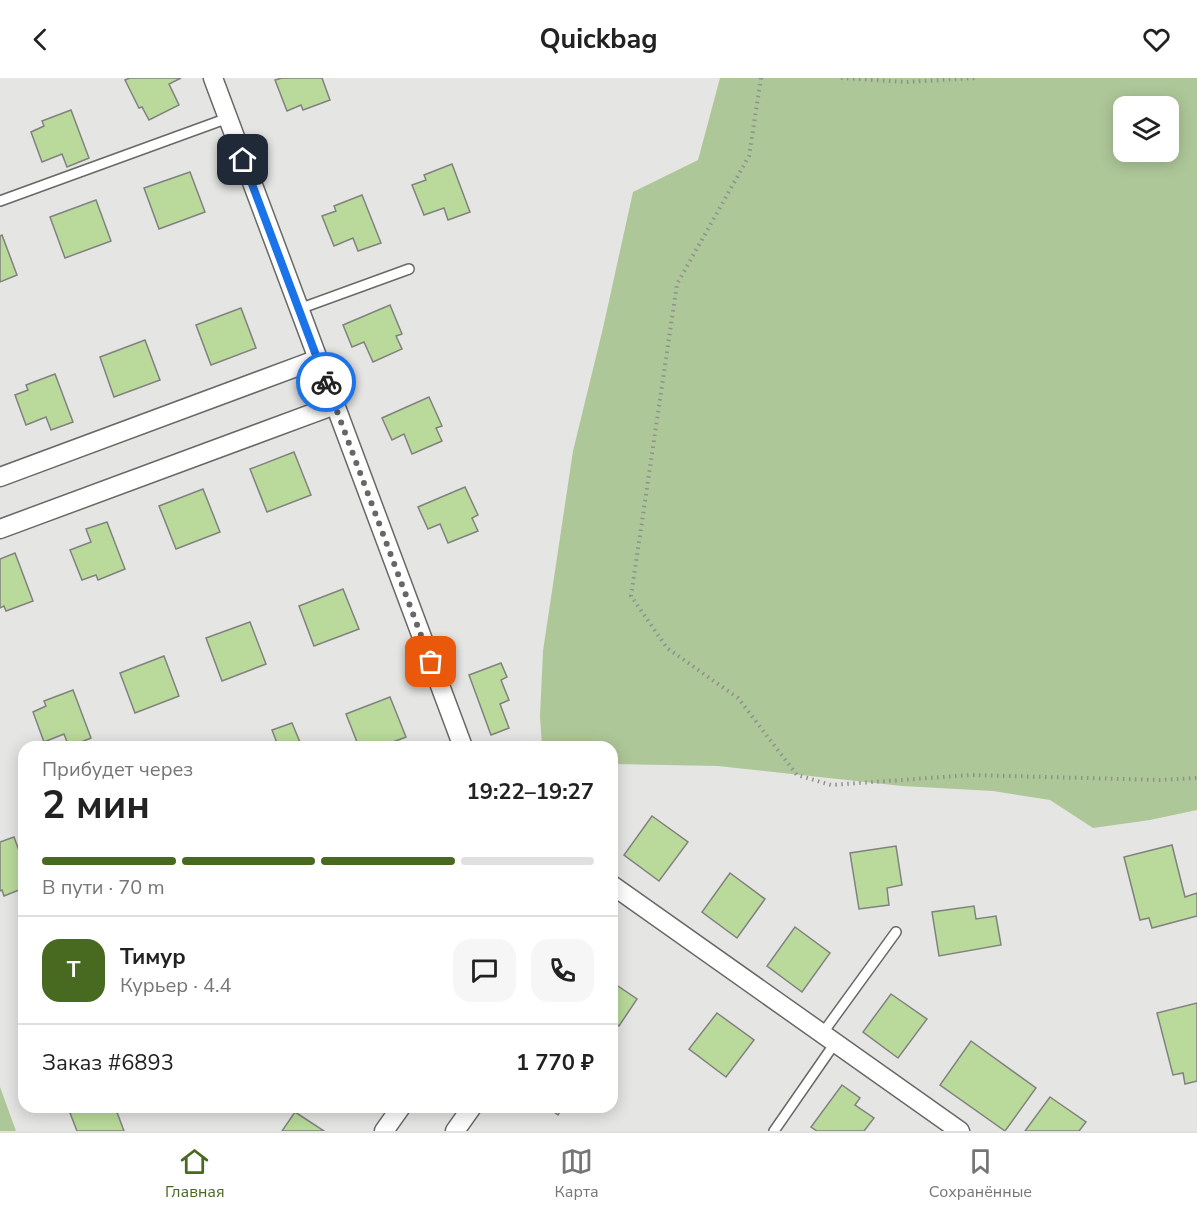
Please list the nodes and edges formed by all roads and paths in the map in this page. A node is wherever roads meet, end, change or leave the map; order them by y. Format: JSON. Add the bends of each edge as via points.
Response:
{"nodes":[{"id":1,"x":213,"y":78,"type":"edge"},
{"id":2,"x":761,"y":78,"type":"edge"},
{"id":3,"x":841,"y":78,"type":"edge"},
{"id":4,"x":978,"y":78,"type":"edge"},
{"id":5,"x":228,"y":118,"type":"junction"},
{"id":6,"x":0,"y":201,"type":"edge"},
{"id":7,"x":409,"y":269,"type":"dead end"},
{"id":8,"x":299,"y":309,"type":"junction"},
{"id":9,"x":318,"y":359,"type":"junction"},
{"id":10,"x":335,"y":405,"type":"junction"},
{"id":11,"x":0,"y":477,"type":"edge"},
{"id":12,"x":0,"y":530,"type":"edge"},
{"id":13,"x":461,"y":741,"type":"edge"},
{"id":14,"x":1197,"y":777,"type":"edge"},
{"id":15,"x":618,"y":897,"type":"edge"},
{"id":16,"x":896,"y":932,"type":"dead end"},
{"id":17,"x":829,"y":1038,"type":"junction"},
{"id":18,"x":397,"y":1113,"type":"edge"},
{"id":19,"x":468,"y":1113,"type":"edge"},
{"id":20,"x":384,"y":1131,"type":"edge"},
{"id":21,"x":455,"y":1131,"type":"edge"},
{"id":22,"x":774,"y":1131,"type":"edge"},
{"id":23,"x":960,"y":1131,"type":"edge"}],
"edges":[{"from":1,"to":5,"type":"street"},
{"from":2,"to":14,"type":"path","via":[[748,156],[676,284],[631,596],[667,648],[738,698],[796,774],[805,777],[831,785],[971,774],[1159,780]]},
{"from":3,"to":4,"type":"path","via":[[906,82]]},
{"from":5,"to":6,"type":"lane"},
{"from":5,"to":8,"type":"street"},
{"from":7,"to":8,"type":"lane"},
{"from":8,"to":9,"type":"street"},
{"from":9,"to":10,"type":"street"},
{"from":9,"to":11,"type":"street"},
{"from":10,"to":12,"type":"street"},
{"from":10,"to":13,"type":"street"},
{"from":15,"to":17,"type":"street"},
{"from":16,"to":17,"type":"lane"},
{"from":17,"to":22,"type":"lane"},
{"from":17,"to":23,"type":"street"},
{"from":18,"to":20,"type":"street"},
{"from":19,"to":21,"type":"street"}]}
